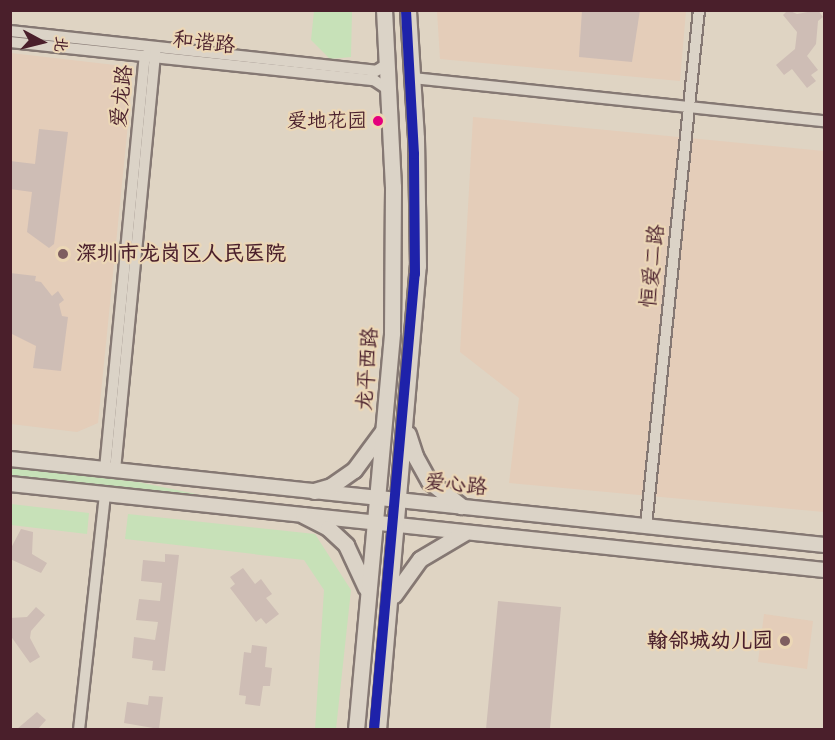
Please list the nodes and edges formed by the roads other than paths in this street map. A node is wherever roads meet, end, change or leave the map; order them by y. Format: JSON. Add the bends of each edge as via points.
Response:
{"nodes":[{"id":1,"x":384,"y":10,"type":"edge"},
{"id":2,"x":408,"y":10,"type":"edge"},
{"id":3,"x":699,"y":10,"type":"edge"},
{"id":4,"x":10,"y":32,"type":"edge"},
{"id":5,"x":10,"y":42,"type":"edge"},
{"id":6,"x":152,"y":53,"type":"junction"},
{"id":7,"x":387,"y":64,"type":"junction"},
{"id":8,"x":413,"y":78,"type":"junction"},
{"id":9,"x":389,"y":90,"type":"junction"},
{"id":10,"x":689,"y":107,"type":"junction"},
{"id":11,"x":825,"y":121,"type":"edge"},
{"id":12,"x":406,"y":418,"type":"junction"},
{"id":13,"x":385,"y":424,"type":"junction"},
{"id":14,"x":10,"y":459,"type":"edge"},
{"id":15,"x":110,"y":469,"type":"junction"},
{"id":16,"x":10,"y":484,"type":"edge"},
{"id":17,"x":314,"y":491,"type":"junction"},
{"id":18,"x":105,"y":494,"type":"junction"},
{"id":19,"x":378,"y":498,"type":"junction"},
{"id":20,"x":399,"y":500,"type":"junction"},
{"id":21,"x":455,"y":506,"type":"junction"},
{"id":22,"x":303,"y":515,"type":"junction"},
{"id":23,"x":375,"y":523,"type":"junction"},
{"id":24,"x":397,"y":525,"type":"junction"},
{"id":25,"x":646,"y":526,"type":"junction"},
{"id":26,"x":446,"y":530,"type":"junction"},
{"id":27,"x":464,"y":533,"type":"junction"},
{"id":28,"x":825,"y":545,"type":"edge"},
{"id":29,"x":818,"y":569,"type":"edge"},
{"id":30,"x":825,"y":578,"type":"edge"},
{"id":31,"x":368,"y":602,"type":"junction"},
{"id":32,"x":390,"y":603,"type":"junction"},
{"id":33,"x":79,"y":729,"type":"edge"},
{"id":34,"x":356,"y":729,"type":"edge"},
{"id":35,"x":378,"y":729,"type":"edge"}],
"edges":[{"from":1,"to":7,"type":"main road","name":"龙平西路"},
{"from":2,"to":8,"type":"main road","name":"龙平西路"},
{"from":3,"to":10,"type":"street","name":"恒爱二路"},
{"from":4,"to":6,"type":"street","name":"和谐路"},
{"from":5,"to":6,"type":"street","name":"和谐路"},
{"from":6,"to":7,"type":"street","name":"和谐路","via":[[376,71]]},
{"from":6,"to":9,"type":"street","name":"和谐路","via":[[374,80]]},
{"from":6,"to":15,"type":"street","name":"爱龙路"},
{"from":7,"to":9,"type":"main road","name":"龙平西路"},
{"from":8,"to":10,"type":"street"},
{"from":8,"to":12,"type":"main road","name":"龙平西路","via":[[418,266]]},
{"from":9,"to":13,"type":"main road","name":"龙平西路","via":[[395,259]]},
{"from":10,"to":11,"type":"street"},
{"from":10,"to":25,"type":"street","name":"恒爱二路"},
{"from":12,"to":20,"type":"main road","name":"龙平西路"},
{"from":12,"to":21,"type":"main road","via":[[409,441],[422,470]]},
{"from":13,"to":17,"type":"main road","via":[[377,442],[354,470],[331,486]]},
{"from":13,"to":19,"type":"main road","name":"龙平西路"},
{"from":14,"to":15,"type":"main road","name":"爱心路"},
{"from":15,"to":17,"type":"main road","name":"爱心路"},
{"from":16,"to":18,"type":"main road"},
{"from":17,"to":19,"type":"main road","name":"爱心路"},
{"from":18,"to":22,"type":"main road"},
{"from":18,"to":33,"type":"street"},
{"from":19,"to":20,"type":"main road","name":"爱心路"},
{"from":19,"to":23,"type":"main road","name":"龙平西路"},
{"from":20,"to":21,"type":"main road","name":"爱心路"},
{"from":20,"to":24,"type":"main road","name":"龙平西路"},
{"from":21,"to":25,"type":"main road","name":"爱心路"},
{"from":21,"to":26,"type":"main road","via":[[438,509],[435,516]]},
{"from":22,"to":23,"type":"main road"},
{"from":22,"to":31,"type":"main road","via":[[328,528],[346,545],[361,572]]},
{"from":23,"to":24,"type":"main road"},
{"from":23,"to":31,"type":"main road","name":"龙平西路"},
{"from":24,"to":26,"type":"main road"},
{"from":24,"to":32,"type":"main road","name":"龙平西路"},
{"from":25,"to":28,"type":"main road","name":"爱心路"},
{"from":26,"to":27,"type":"main road"},
{"from":27,"to":29,"type":"main road"},
{"from":27,"to":32,"type":"main road","via":[[420,559]]},
{"from":29,"to":30,"type":"street"},
{"from":31,"to":34,"type":"main road","name":"龙平西路"},
{"from":32,"to":35,"type":"main road","name":"龙平西路"}]}
